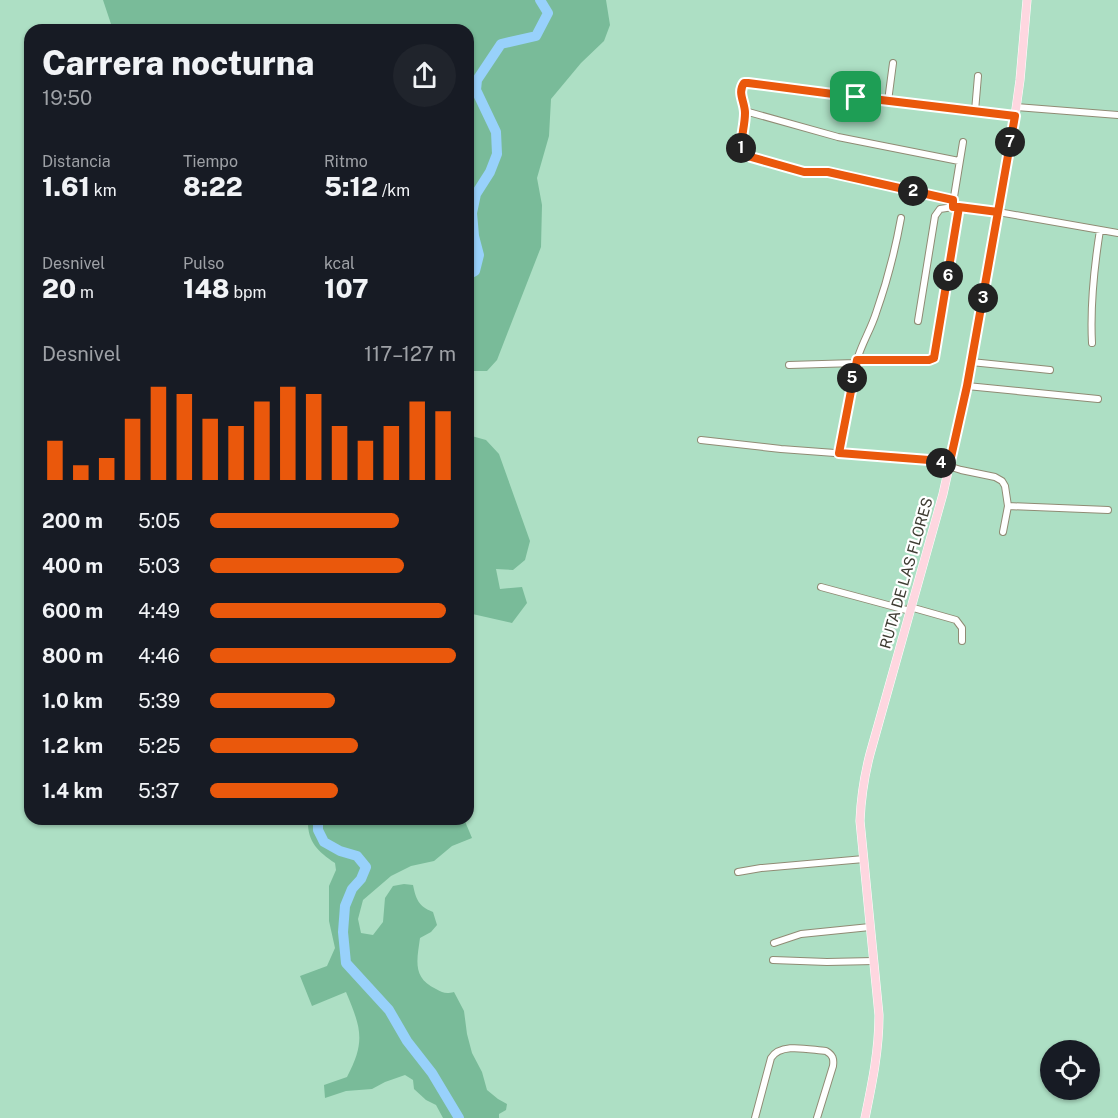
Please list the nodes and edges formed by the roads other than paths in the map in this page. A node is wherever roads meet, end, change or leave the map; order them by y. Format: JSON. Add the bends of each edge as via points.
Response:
{"nodes":[{"id":1,"x":1028,"y":1,"type":"edge"},
{"id":2,"x":893,"y":63,"type":"dead end"},
{"id":3,"x":978,"y":76,"type":"dead end"},
{"id":4,"x":888,"y":101,"type":"junction"},
{"id":5,"x":745,"y":111,"type":"junction"},
{"id":6,"x":975,"y":111,"type":"junction"},
{"id":7,"x":1015,"y":112,"type":"junction"},
{"id":8,"x":1118,"y":115,"type":"edge"},
{"id":9,"x":963,"y":142,"type":"dead end"},
{"id":10,"x":959,"y":162,"type":"junction"},
{"id":11,"x":955,"y":204,"type":"junction"},
{"id":12,"x":998,"y":212,"type":"junction"},
{"id":13,"x":901,"y":218,"type":"dead end"},
{"id":14,"x":1100,"y":230,"type":"junction"},
{"id":15,"x":1118,"y":233,"type":"edge"},
{"id":16,"x":918,"y":321,"type":"dead end"},
{"id":17,"x":1092,"y":343,"type":"dead end"},
{"id":18,"x":856,"y":361,"type":"junction"},
{"id":19,"x":971,"y":362,"type":"junction"},
{"id":20,"x":789,"y":365,"type":"dead end"},
{"id":21,"x":1050,"y":370,"type":"dead end"},
{"id":22,"x":967,"y":386,"type":"junction"},
{"id":23,"x":1098,"y":399,"type":"dead end"},
{"id":24,"x":701,"y":440,"type":"dead end"},
{"id":25,"x":839,"y":453,"type":"junction"},
{"id":26,"x":949,"y":466,"type":"junction"},
{"id":27,"x":1008,"y":506,"type":"junction"},
{"id":28,"x":1108,"y":510,"type":"dead end"},
{"id":29,"x":1004,"y":532,"type":"dead end"},
{"id":30,"x":821,"y":587,"type":"dead end"},
{"id":31,"x":910,"y":609,"type":"junction"},
{"id":32,"x":962,"y":641,"type":"dead end"},
{"id":33,"x":864,"y":859,"type":"junction"},
{"id":34,"x":738,"y":872,"type":"dead end"},
{"id":35,"x":870,"y":927,"type":"junction"},
{"id":36,"x":774,"y":943,"type":"dead end"},
{"id":37,"x":773,"y":960,"type":"dead end"},
{"id":38,"x":874,"y":961,"type":"junction"},
{"id":39,"x":755,"y":1118,"type":"edge"},
{"id":40,"x":817,"y":1118,"type":"edge"},
{"id":41,"x":865,"y":1118,"type":"edge"}],
"edges":[{"from":1,"to":7,"type":"main road","name":"RUTA DE LAS FLORES"},
{"from":2,"to":4,"type":"street"},
{"from":3,"to":6,"type":"street"},
{"from":4,"to":5,"type":"street","via":[[744,83],[740,92]]},
{"from":4,"to":6,"type":"street"},
{"from":5,"to":10,"type":"street","via":[[838,137]]},
{"from":5,"to":11,"type":"street","via":[[741,149],[751,157]]},
{"from":6,"to":7,"type":"street"},
{"from":7,"to":8,"type":"street"},
{"from":7,"to":12,"type":"main road","name":"RUTA DE LAS FLORES"},
{"from":9,"to":10,"type":"street"},
{"from":10,"to":11,"type":"street"},
{"from":11,"to":12,"type":"street"},
{"from":11,"to":16,"type":"street","via":[[939,209],[935,216]]},
{"from":11,"to":18,"type":"street","via":[[934,358]]},
{"from":12,"to":14,"type":"street"},
{"from":12,"to":19,"type":"main road","name":"RUTA DE LAS FLORES"},
{"from":13,"to":18,"type":"street","via":[[882,296]]},
{"from":14,"to":15,"type":"street"},
{"from":14,"to":17,"type":"street","via":[[1093,275]]},
{"from":18,"to":20,"type":"street"},
{"from":18,"to":25,"type":"street"},
{"from":19,"to":21,"type":"street"},
{"from":19,"to":22,"type":"main road","name":"RUTA DE LAS FLORES"},
{"from":22,"to":23,"type":"street"},
{"from":22,"to":26,"type":"main road","name":"RUTA DE LAS FLORES"},
{"from":24,"to":25,"type":"street"},
{"from":25,"to":26,"type":"street","via":[[929,460]]},
{"from":26,"to":27,"type":"street","via":[[1002,481]]},
{"from":26,"to":31,"type":"main road","name":"RUTA DE LAS FLORES"},
{"from":27,"to":28,"type":"street"},
{"from":27,"to":29,"type":"street"},
{"from":30,"to":31,"type":"street"},
{"from":31,"to":32,"type":"street","via":[[956,620],[962,628]]},
{"from":31,"to":33,"type":"main road","name":"RUTA DE LAS FLORES","via":[[864,778],[860,821]]},
{"from":33,"to":34,"type":"street"},
{"from":33,"to":35,"type":"main road","name":"RUTA DE LAS FLORES"},
{"from":35,"to":36,"type":"street","via":[[801,934]]},
{"from":35,"to":38,"type":"main road","name":"RUTA DE LAS FLORES"},
{"from":37,"to":38,"type":"street"},
{"from":38,"to":41,"type":"main road","name":"RUTA DE LAS FLORES","via":[[879,1036]]},
{"from":39,"to":40,"type":"street","via":[[771,1058],[787,1048],[826,1051],[834,1060]]}]}
